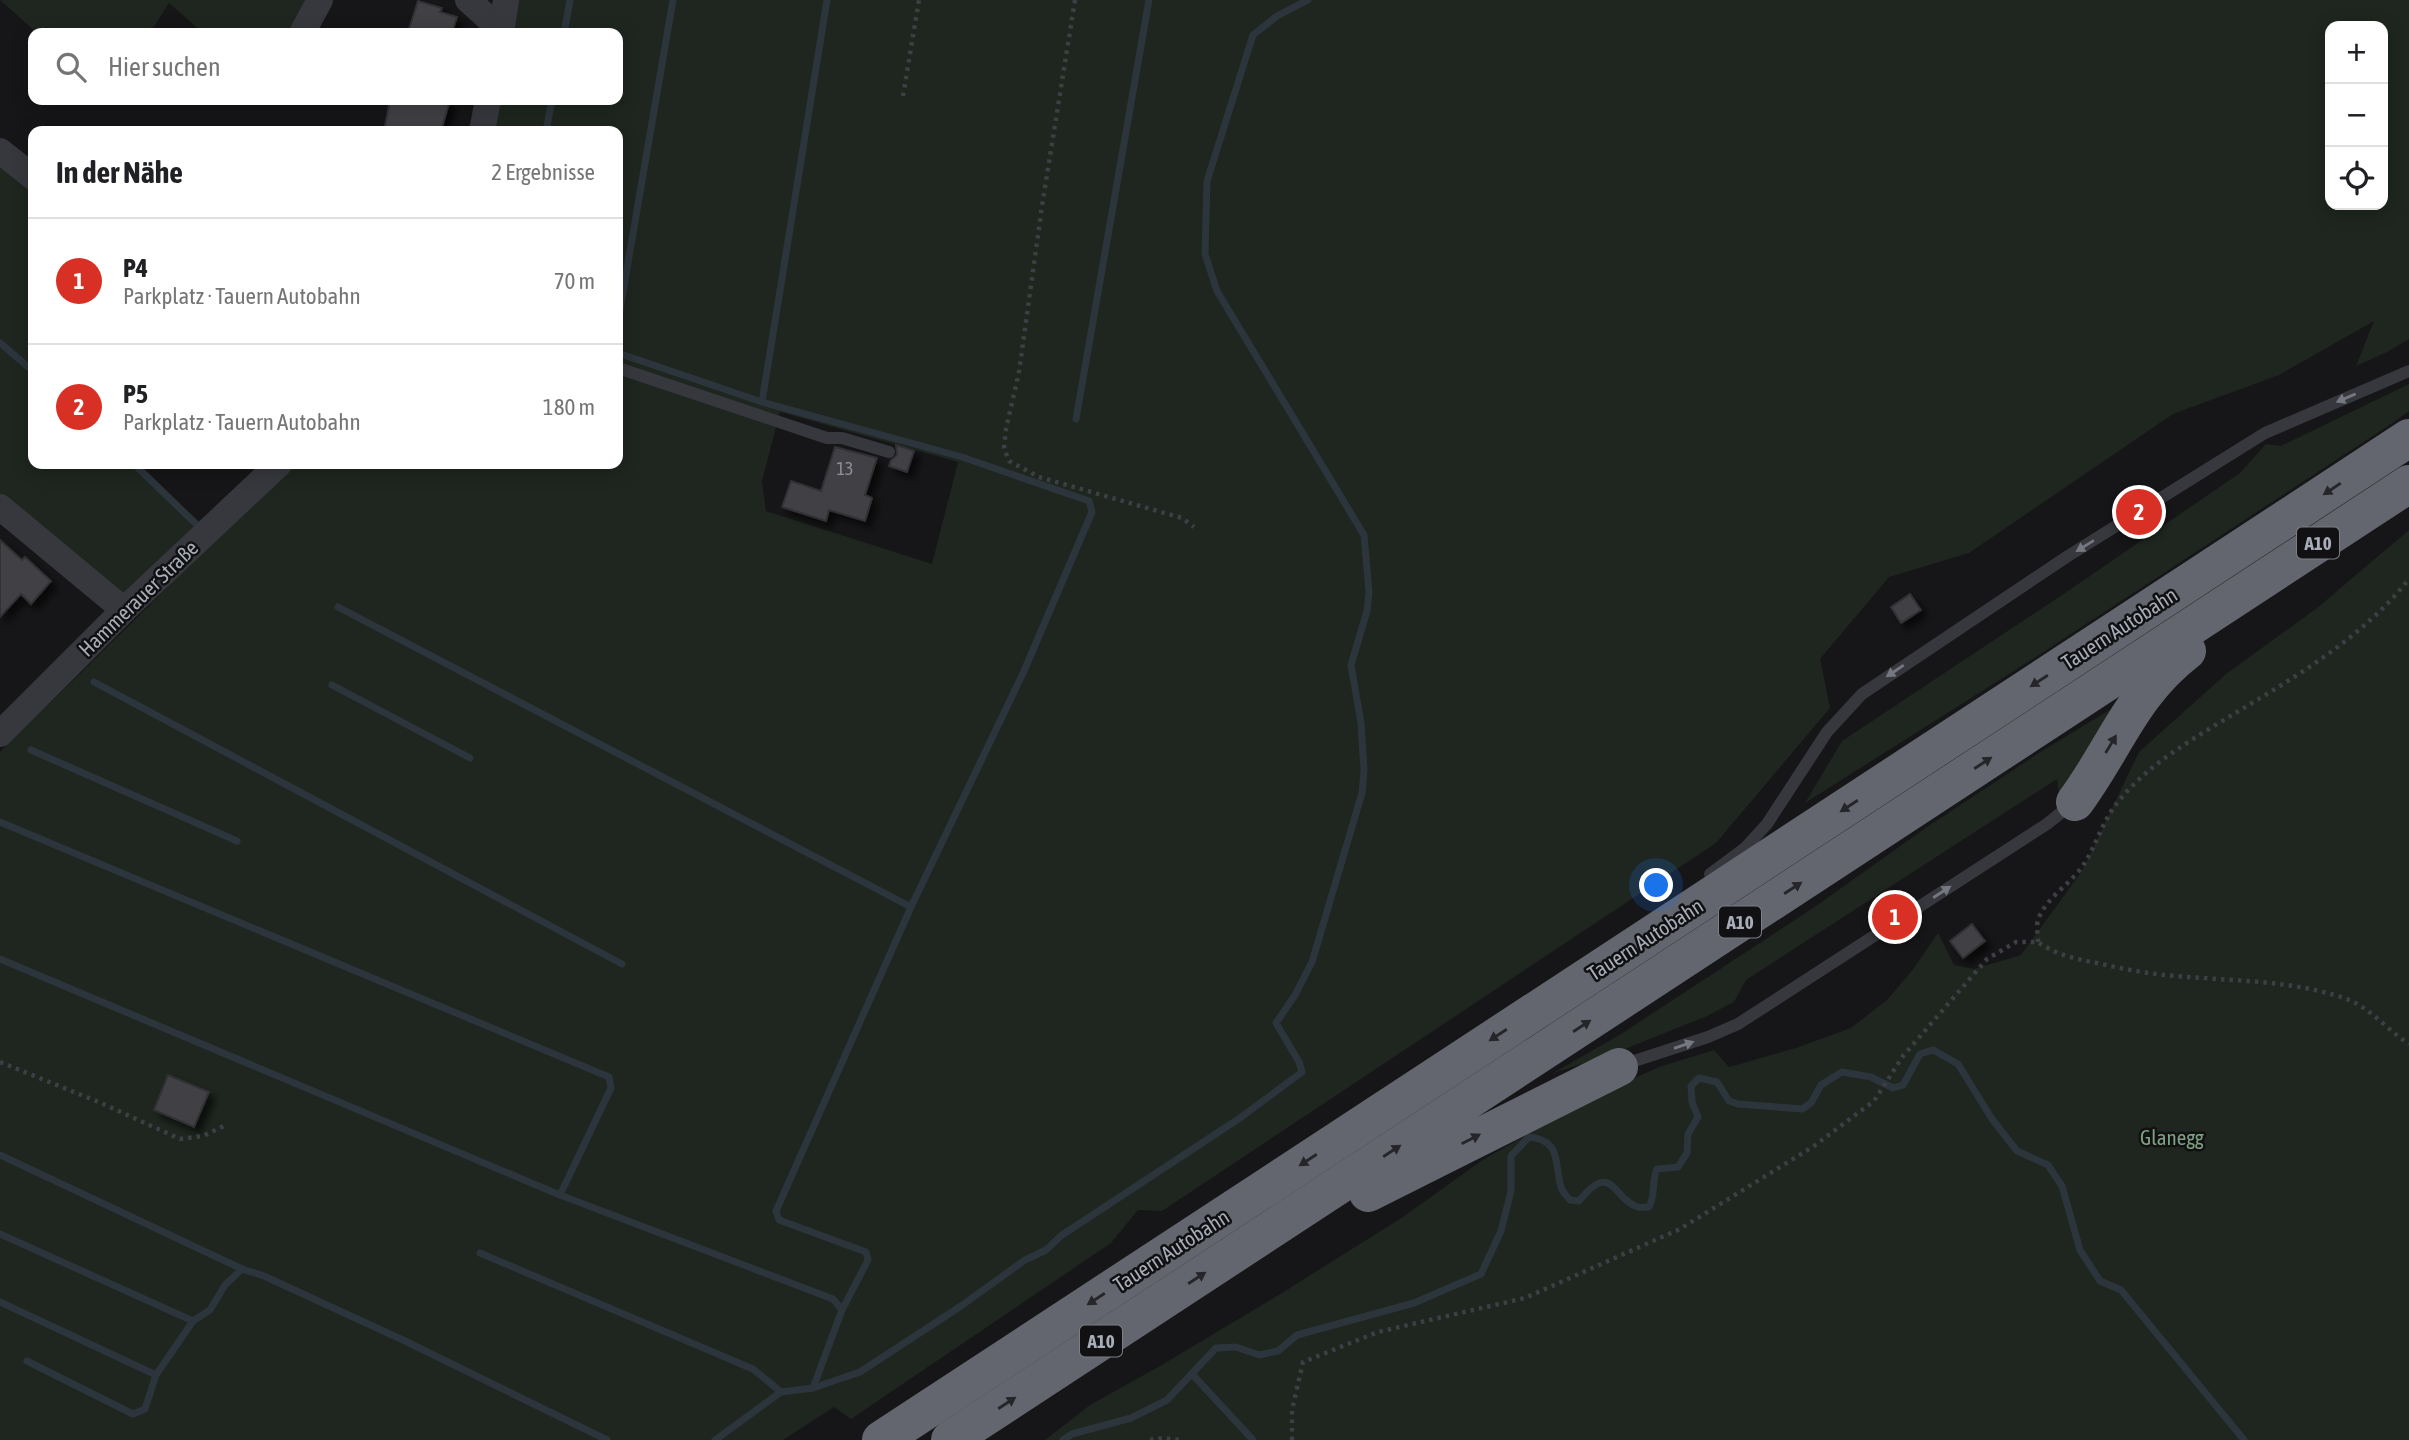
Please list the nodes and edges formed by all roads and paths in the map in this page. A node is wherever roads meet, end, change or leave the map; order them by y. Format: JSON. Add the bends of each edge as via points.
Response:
{"nodes":[{"id":1,"x":320,"y":0,"type":"edge"},
{"id":2,"x":468,"y":0,"type":"edge"},
{"id":3,"x":506,"y":0,"type":"edge"},
{"id":4,"x":919,"y":0,"type":"edge"},
{"id":5,"x":1075,"y":0,"type":"edge"},
{"id":6,"x":305,"y":28,"type":"edge"},
{"id":7,"x":498,"y":28,"type":"edge"},
{"id":8,"x":501,"y":28,"type":"edge"},
{"id":9,"x":903,"y":96,"type":"dead end"},
{"id":10,"x":487,"y":105,"type":"edge"},
{"id":11,"x":483,"y":126,"type":"edge"},
{"id":12,"x":0,"y":151,"type":"edge"},
{"id":13,"x":28,"y":173,"type":"edge"},
{"id":14,"x":623,"y":370,"type":"edge"},
{"id":15,"x":2409,"y":371,"type":"edge"},
{"id":16,"x":2409,"y":438,"type":"edge"},
{"id":17,"x":889,"y":452,"type":"dead end"},
{"id":18,"x":274,"y":469,"type":"edge"},
{"id":19,"x":2409,"y":484,"type":"edge"},
{"id":20,"x":0,"y":507,"type":"edge"},
{"id":21,"x":1194,"y":527,"type":"dead end"},
{"id":22,"x":2409,"y":579,"type":"edge"},
{"id":23,"x":2228,"y":603,"type":"junction"},
{"id":24,"x":124,"y":610,"type":"junction"},
{"id":25,"x":0,"y":734,"type":"edge"},
{"id":26,"x":2075,"y":802,"type":"joint"},
{"id":27,"x":1701,"y":881,"type":"joint"},
{"id":28,"x":1679,"y":917,"type":"junction"},
{"id":29,"x":2038,"y":942,"type":"junction"},
{"id":30,"x":2409,"y":1044,"type":"edge"},
{"id":31,"x":0,"y":1062,"type":"edge"},
{"id":32,"x":1619,"y":1067,"type":"joint"},
{"id":33,"x":224,"y":1126,"type":"dead end"},
{"id":34,"x":1253,"y":1242,"type":"junction"},
{"id":35,"x":881,"y":1440,"type":"edge"},
{"id":36,"x":950,"y":1440,"type":"edge"},
{"id":37,"x":1150,"y":1440,"type":"edge"},
{"id":38,"x":1179,"y":1440,"type":"edge"},
{"id":39,"x":1292,"y":1440,"type":"edge"}],
"edges":[{"from":1,"to":6,"type":"street"},
{"from":2,"to":7,"type":"street"},
{"from":3,"to":8,"type":"street"},
{"from":4,"to":9,"type":"path"},
{"from":5,"to":21,"type":"path","via":[[1004,448],[1009,461],[1040,477],[1182,518]]},
{"from":10,"to":11,"type":"street"},
{"from":12,"to":13,"type":"street"},
{"from":14,"to":17,"type":"lane","via":[[827,438]]},
{"from":15,"to":27,"type":"lane","one_way":true,"via":[[2265,433],[2068,556],[1861,694],[1827,732],[1767,824],[1745,848]]},
{"from":16,"to":28,"type":"highway","name":"Tauern Autobahn","number":"A10","one_way":true},
{"from":18,"to":24,"type":"street","name":"Hammerauer Straße"},
{"from":19,"to":23,"type":"highway","name":"Tauern Autobahn","number":"A10"},
{"from":20,"to":24,"type":"street"},
{"from":22,"to":29,"type":"path","via":[[2362,628],[2275,690],[2183,745],[2118,801],[2082,867],[2037,921]]},
{"from":26,"to":23,"type":"highway","one_way":true,"via":[[2150,685],[2216,629]]},
{"from":34,"to":23,"type":"highway","name":"Tauern Autobahn","number":"A10","one_way":true},
{"from":24,"to":25,"type":"street","name":"Hammerauer Straße"},
{"from":32,"to":26,"type":"lane","one_way":true,"via":[[1738,1024]]},
{"from":27,"to":28,"type":"highway"},
{"from":28,"to":35,"type":"highway","name":"Tauern Autobahn","number":"A10","one_way":true},
{"from":29,"to":30,"type":"path","via":[[2052,952],[2133,971],[2274,984],[2347,999]]},
{"from":29,"to":39,"type":"path","via":[[2016,942],[1987,960],[1903,1056],[1874,1101],[1814,1146],[1680,1229],[1525,1298],[1378,1332],[1303,1362],[1292,1410]]},
{"from":31,"to":33,"type":"path","via":[[180,1139],[203,1136]]},
{"from":34,"to":32,"type":"highway","one_way":true,"via":[[1283,1243],[1374,1189]]},
{"from":36,"to":34,"type":"highway","name":"Tauern Autobahn","number":"A10","one_way":true},
{"from":37,"to":38,"type":"path"}]}
